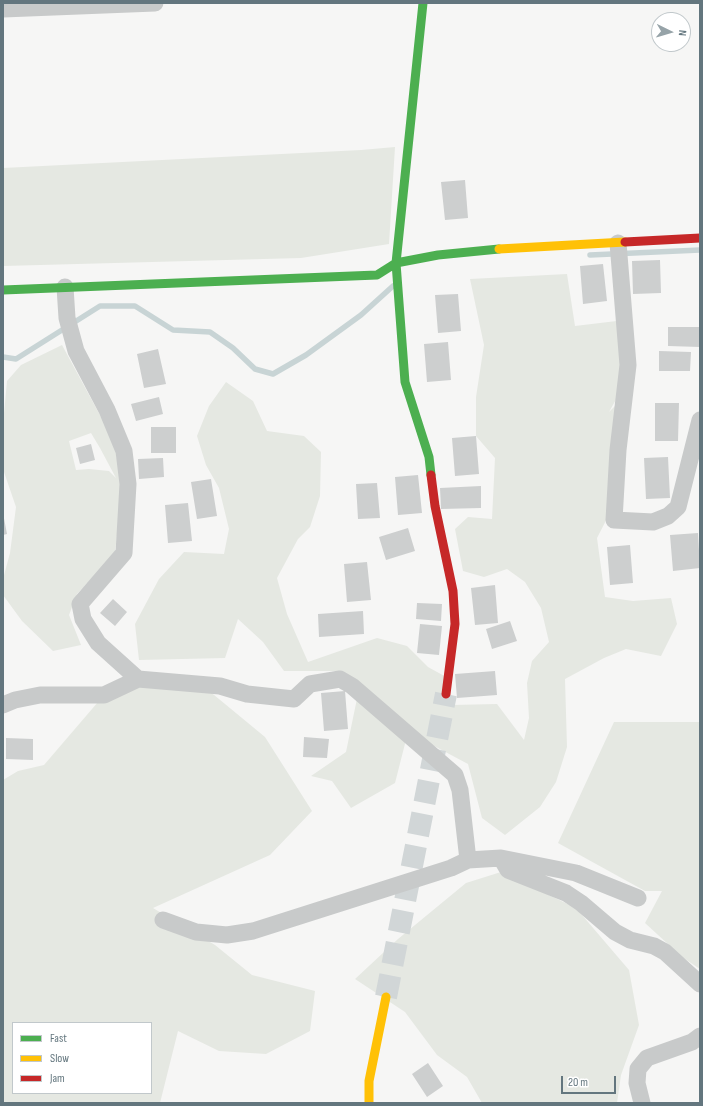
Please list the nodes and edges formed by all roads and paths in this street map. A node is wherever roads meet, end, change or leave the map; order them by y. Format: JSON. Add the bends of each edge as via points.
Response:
{"nodes":[{"id":1,"x":155,"y":3,"type":"edge"},
{"id":2,"x":423,"y":3,"type":"edge"},
{"id":3,"x":3,"y":9,"type":"edge"},
{"id":4,"x":700,"y":238,"type":"edge"},
{"id":5,"x":618,"y":243,"type":"junction"},
{"id":6,"x":396,"y":263,"type":"junction"},
{"id":7,"x":65,"y":287,"type":"junction"},
{"id":8,"x":3,"y":290,"type":"edge"},
{"id":9,"x":700,"y":420,"type":"edge"},
{"id":10,"x":138,"y":679,"type":"junction"},
{"id":11,"x":446,"y":694,"type":"tunnel mouth"},
{"id":12,"x":3,"y":705,"type":"edge"},
{"id":13,"x":501,"y":858,"type":"junction"},
{"id":14,"x":468,"y":860,"type":"junction"},
{"id":15,"x":638,"y":898,"type":"dead end"},
{"id":16,"x":163,"y":920,"type":"dead end"},
{"id":17,"x":700,"y":984,"type":"edge"},
{"id":18,"x":386,"y":998,"type":"tunnel mouth"},
{"id":19,"x":700,"y":1036,"type":"edge"},
{"id":20,"x":369,"y":1103,"type":"edge"},
{"id":21,"x":642,"y":1103,"type":"edge"}],
"edges":[{"from":1,"to":3,"type":"street"},
{"from":2,"to":6,"type":"street"},
{"from":4,"to":5,"type":"street"},
{"from":5,"to":6,"type":"street","via":[[487,250]]},
{"from":5,"to":9,"type":"street","via":[[628,365],[618,450],[614,520],[653,522],[668,516],[678,507]]},
{"from":6,"to":7,"type":"street","via":[[377,275]]},
{"from":6,"to":11,"type":"street","via":[[405,382],[429,457],[435,506],[453,591],[455,624]]},
{"from":7,"to":8,"type":"street"},
{"from":7,"to":10,"type":"street","via":[[67,318],[76,351],[107,410],[124,451],[128,484],[124,553],[80,604],[83,619],[98,643]]},
{"from":10,"to":12,"type":"street","via":[[104,695],[40,695]]},
{"from":10,"to":14,"type":"street","via":[[220,686],[247,694],[294,699],[310,684],[340,679],[352,686],[455,775],[460,790]]},
{"from":13,"to":14,"type":"street"},
{"from":13,"to":15,"type":"street","via":[[576,873]]},
{"from":13,"to":17,"type":"street","via":[[508,870],[566,893],[581,902],[615,932],[665,952]]},
{"from":14,"to":16,"type":"street","via":[[451,868],[253,931],[227,934],[196,932]]},
{"from":18,"to":20,"type":"street","via":[[369,1081]]},
{"from":19,"to":21,"type":"street","via":[[692,1042],[647,1058],[638,1069],[637,1083]]}]}
